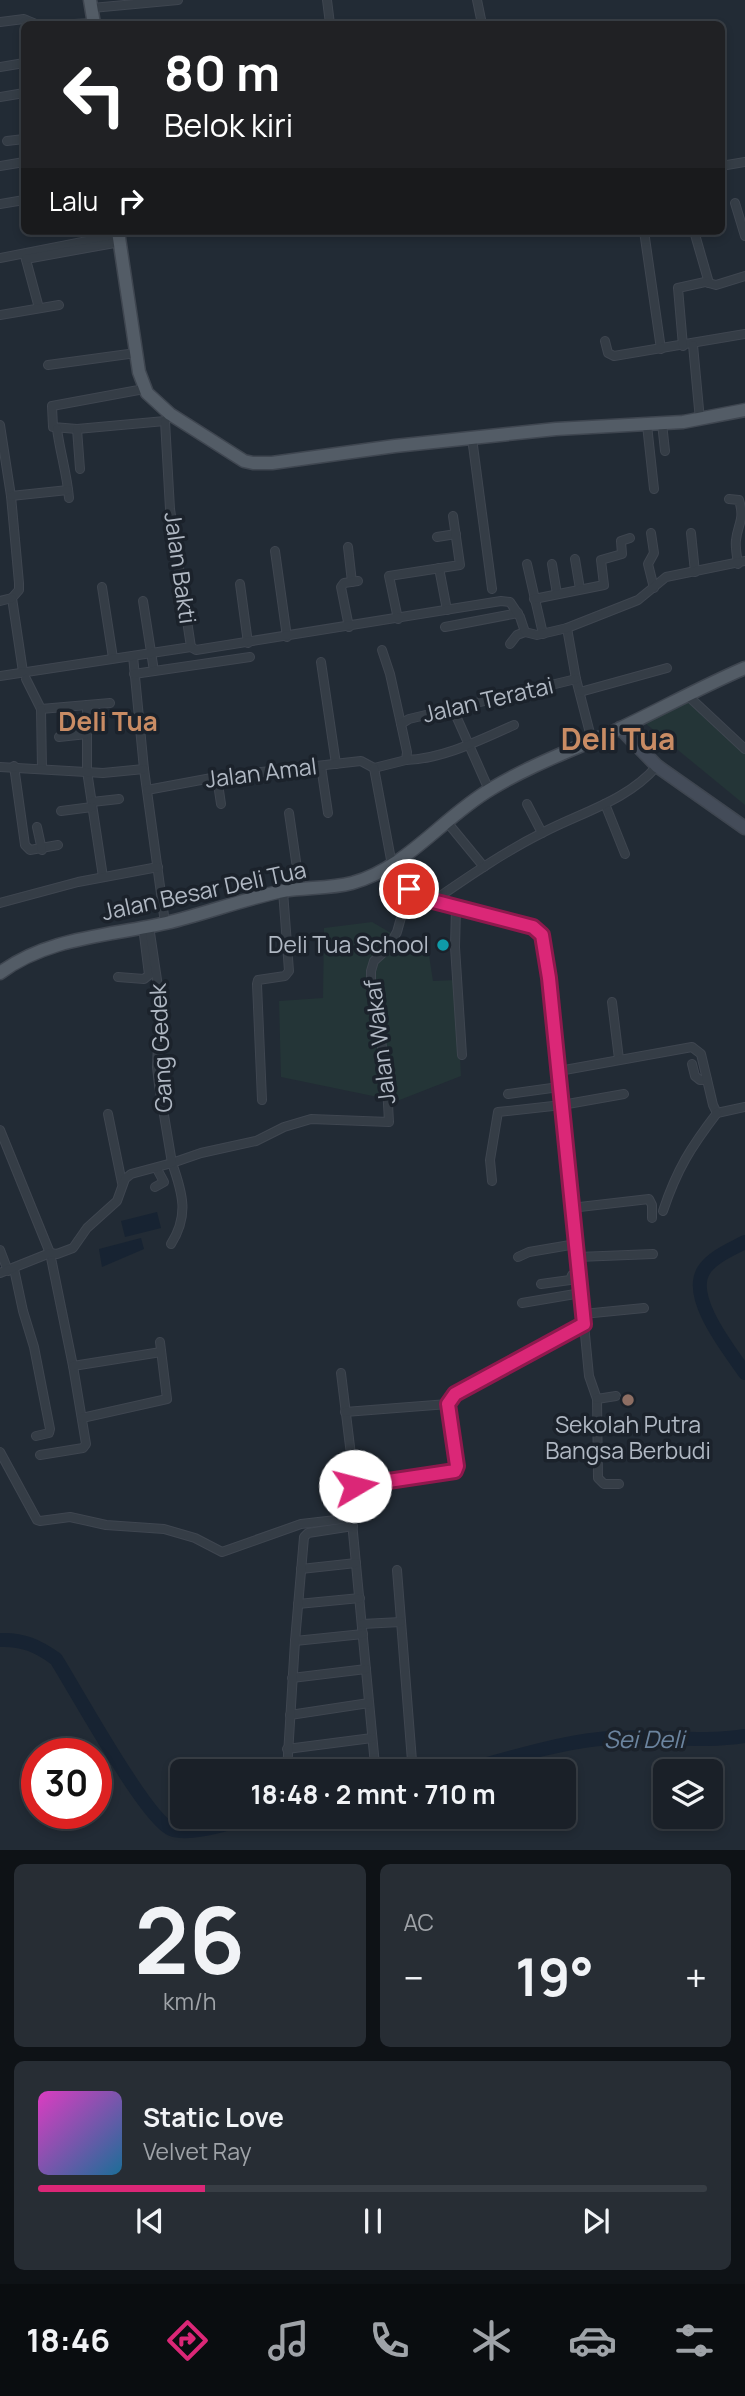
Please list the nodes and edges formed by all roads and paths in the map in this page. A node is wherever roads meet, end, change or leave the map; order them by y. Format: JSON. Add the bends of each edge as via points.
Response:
{"nodes":[{"id":1,"x":178,"y":0,"type":"edge"},
{"id":2,"x":327,"y":0,"type":"edge"},
{"id":3,"x":477,"y":0,"type":"edge"},
{"id":4,"x":91,"y":4,"type":"edge"},
{"id":5,"x":29,"y":21,"type":"edge"},
{"id":6,"x":330,"y":21,"type":"edge"},
{"id":7,"x":481,"y":21,"type":"edge"},
{"id":8,"x":0,"y":22,"type":"edge"},
{"id":9,"x":21,"y":64,"type":"edge"},
{"id":10,"x":0,"y":67,"type":"edge"},
{"id":11,"x":21,"y":94,"type":"edge"},
{"id":12,"x":0,"y":97,"type":"edge"},
{"id":13,"x":21,"y":139,"type":"edge"},
{"id":14,"x":7,"y":141,"type":"dead end"},
{"id":15,"x":21,"y":162,"type":"edge"},
{"id":16,"x":745,"y":162,"type":"edge"},
{"id":17,"x":725,"y":165,"type":"edge"},
{"id":18,"x":0,"y":166,"type":"edge"},
{"id":19,"x":21,"y":200,"type":"edge"},
{"id":20,"x":735,"y":202,"type":"dead end"},
{"id":21,"x":0,"y":204,"type":"edge"},
{"id":22,"x":645,"y":235,"type":"edge"},
{"id":23,"x":695,"y":235,"type":"edge"},
{"id":24,"x":119,"y":236,"type":"edge"},
{"id":25,"x":745,"y":236,"type":"edge"},
{"id":26,"x":25,"y":256,"type":"junction"},
{"id":27,"x":0,"y":258,"type":"edge"},
{"id":28,"x":745,"y":276,"type":"edge"},
{"id":29,"x":709,"y":283,"type":"junction"},
{"id":30,"x":59,"y":306,"type":"dead end"},
{"id":31,"x":39,"y":308,"type":"junction"},
{"id":32,"x":0,"y":315,"type":"edge"},
{"id":33,"x":745,"y":334,"type":"edge"},
{"id":34,"x":605,"y":341,"type":"dead end"},
{"id":35,"x":693,"y":345,"type":"junction"},
{"id":36,"x":684,"y":346,"type":"junction"},
{"id":37,"x":661,"y":349,"type":"junction"},
{"id":38,"x":136,"y":353,"type":"junction"},
{"id":39,"x":48,"y":365,"type":"dead end"},
{"id":40,"x":142,"y":383,"type":"junction"},
{"id":41,"x":745,"y":410,"type":"edge"},
{"id":42,"x":167,"y":418,"type":"junction"},
{"id":43,"x":700,"y":420,"type":"junction"},
{"id":44,"x":662,"y":423,"type":"junction"},
{"id":45,"x":0,"y":425,"type":"edge"},
{"id":46,"x":647,"y":425,"type":"junction"},
{"id":47,"x":57,"y":429,"type":"junction"},
{"id":48,"x":77,"y":429,"type":"junction"},
{"id":49,"x":472,"y":438,"type":"junction"},
{"id":50,"x":665,"y":451,"type":"dead end"},
{"id":51,"x":80,"y":469,"type":"dead end"},
{"id":52,"x":4,"y":476,"type":"edge"},
{"id":53,"x":654,"y":489,"type":"dead end"},
{"id":54,"x":11,"y":496,"type":"junction"},
{"id":55,"x":729,"y":499,"type":"dead end"},
{"id":56,"x":453,"y":516,"type":"dead end"},
{"id":57,"x":651,"y":533,"type":"dead end"},
{"id":58,"x":691,"y":533,"type":"dead end"},
{"id":59,"x":456,"y":534,"type":"junction"},
{"id":60,"x":437,"y":537,"type":"dead end"},
{"id":61,"x":630,"y":538,"type":"dead end"},
{"id":62,"x":348,"y":547,"type":"dead end"},
{"id":63,"x":275,"y":551,"type":"dead end"},
{"id":64,"x":575,"y":559,"type":"dead end"},
{"id":65,"x":742,"y":562,"type":"edge"},
{"id":66,"x":527,"y":564,"type":"dead end"},
{"id":67,"x":552,"y":564,"type":"dead end"},
{"id":68,"x":439,"y":568,"type":"junction"},
{"id":69,"x":695,"y":572,"type":"junction"},
{"id":70,"x":240,"y":584,"type":"dead end"},
{"id":71,"x":102,"y":587,"type":"dead end"},
{"id":72,"x":492,"y":589,"type":"dead end"},
{"id":73,"x":580,"y":589,"type":"junction"},
{"id":74,"x":654,"y":589,"type":"junction"},
{"id":75,"x":557,"y":594,"type":"junction"},
{"id":76,"x":622,"y":595,"type":"dead end"},
{"id":77,"x":12,"y":598,"type":"junction"},
{"id":78,"x":534,"y":599,"type":"junction"},
{"id":79,"x":0,"y":601,"type":"edge"},
{"id":80,"x":143,"y":601,"type":"dead end"},
{"id":81,"x":625,"y":606,"type":"junction"},
{"id":82,"x":447,"y":610,"type":"junction"},
{"id":83,"x":518,"y":613,"type":"junction"},
{"id":84,"x":398,"y":619,"type":"junction"},
{"id":85,"x":349,"y":627,"type":"junction"},
{"id":86,"x":445,"y":627,"type":"dead end"},
{"id":87,"x":567,"y":628,"type":"junction"},
{"id":88,"x":525,"y":632,"type":"junction"},
{"id":89,"x":543,"y":634,"type":"junction"},
{"id":90,"x":287,"y":637,"type":"junction"},
{"id":91,"x":248,"y":643,"type":"junction"},
{"id":92,"x":510,"y":644,"type":"dead end"},
{"id":93,"x":193,"y":649,"type":"junction"},
{"id":94,"x":382,"y":650,"type":"dead end"},
{"id":95,"x":152,"y":653,"type":"junction"},
{"id":96,"x":133,"y":656,"type":"junction"},
{"id":97,"x":250,"y":657,"type":"dead end"},
{"id":98,"x":113,"y":658,"type":"junction"},
{"id":99,"x":321,"y":662,"type":"dead end"},
{"id":100,"x":198,"y":665,"type":"junction"},
{"id":101,"x":667,"y":668,"type":"dead end"},
{"id":102,"x":745,"y":668,"type":"edge"},
{"id":103,"x":154,"y":671,"type":"junction"},
{"id":104,"x":134,"y":674,"type":"junction"},
{"id":105,"x":25,"y":675,"type":"junction"},
{"id":106,"x":0,"y":676,"type":"edge"},
{"id":107,"x":576,"y":679,"type":"junction"},
{"id":108,"x":580,"y":692,"type":"junction"},
{"id":109,"x":686,"y":694,"type":"junction"},
{"id":110,"x":110,"y":704,"type":"dead end"},
{"id":111,"x":87,"y":705,"type":"junction"},
{"id":112,"x":41,"y":709,"type":"junction"},
{"id":113,"x":453,"y":709,"type":"junction"},
{"id":114,"x":401,"y":724,"type":"junction"},
{"id":115,"x":514,"y":725,"type":"dead end"},
{"id":116,"x":624,"y":726,"type":"junction"},
{"id":117,"x":87,"y":734,"type":"junction"},
{"id":118,"x":59,"y":737,"type":"dead end"},
{"id":119,"x":592,"y":741,"type":"junction"},
{"id":120,"x":468,"y":745,"type":"junction"},
{"id":121,"x":745,"y":750,"type":"edge"},
{"id":122,"x":405,"y":760,"type":"junction"},
{"id":123,"x":336,"y":764,"type":"junction"},
{"id":124,"x":15,"y":766,"type":"junction"},
{"id":125,"x":321,"y":766,"type":"junction"},
{"id":126,"x":657,"y":766,"type":"junction"},
{"id":127,"x":0,"y":767,"type":"edge"},
{"id":128,"x":374,"y":768,"type":"junction"},
{"id":129,"x":42,"y":769,"type":"junction"},
{"id":130,"x":144,"y":769,"type":"junction"},
{"id":131,"x":87,"y":771,"type":"junction"},
{"id":132,"x":217,"y":778,"type":"junction"},
{"id":133,"x":147,"y":790,"type":"junction"},
{"id":134,"x":489,"y":790,"type":"junction"},
{"id":135,"x":119,"y":799,"type":"dead end"},
{"id":136,"x":221,"y":804,"type":"dead end"},
{"id":137,"x":527,"y":804,"type":"dead end"},
{"id":138,"x":605,"y":804,"type":"junction"},
{"id":139,"x":92,"y":805,"type":"junction"},
{"id":140,"x":61,"y":811,"type":"dead end"},
{"id":141,"x":289,"y":813,"type":"dead end"},
{"id":142,"x":328,"y":813,"type":"dead end"},
{"id":143,"x":745,"y":817,"type":"edge"},
{"id":144,"x":447,"y":822,"type":"junction"},
{"id":145,"x":37,"y":827,"type":"dead end"},
{"id":146,"x":745,"y":828,"type":"edge"},
{"id":147,"x":542,"y":833,"type":"junction"},
{"id":148,"x":58,"y":845,"type":"dead end"},
{"id":149,"x":42,"y":850,"type":"junction"},
{"id":150,"x":625,"y":854,"type":"dead end"},
{"id":151,"x":392,"y":865,"type":"junction"},
{"id":152,"x":158,"y":867,"type":"junction"},
{"id":153,"x":484,"y":867,"type":"junction"},
{"id":154,"x":103,"y":877,"type":"junction"},
{"id":155,"x":300,"y":889,"type":"junction"},
{"id":156,"x":409,"y":889,"type":"junction"},
{"id":157,"x":283,"y":891,"type":"junction"},
{"id":158,"x":433,"y":901,"type":"junction"},
{"id":159,"x":0,"y":903,"type":"edge"},
{"id":160,"x":456,"y":908,"type":"junction"},
{"id":161,"x":166,"y":923,"type":"junction"},
{"id":162,"x":146,"y":926,"type":"junction"},
{"id":163,"x":0,"y":973,"type":"edge"},
{"id":164,"x":118,"y":977,"type":"dead end"},
{"id":165,"x":612,"y":1002,"type":"dead end"},
{"id":166,"x":462,"y":1055,"type":"dead end"},
{"id":167,"x":619,"y":1059,"type":"junction"},
{"id":168,"x":692,"y":1064,"type":"dead end"},
{"id":169,"x":558,"y":1071,"type":"junction"},
{"id":170,"x":707,"y":1080,"type":"junction"},
{"id":171,"x":559,"y":1087,"type":"junction"},
{"id":172,"x":508,"y":1094,"type":"dead end"},
{"id":173,"x":624,"y":1094,"type":"dead end"},
{"id":174,"x":262,"y":1100,"type":"dead end"},
{"id":175,"x":562,"y":1105,"type":"junction"},
{"id":176,"x":745,"y":1107,"type":"edge"},
{"id":177,"x":717,"y":1113,"type":"junction"},
{"id":178,"x":108,"y":1114,"type":"dead end"},
{"id":179,"x":0,"y":1130,"type":"edge"},
{"id":180,"x":172,"y":1163,"type":"junction"},
{"id":181,"x":158,"y":1169,"type":"junction"},
{"id":182,"x":492,"y":1181,"type":"dead end"},
{"id":183,"x":122,"y":1183,"type":"junction"},
{"id":184,"x":155,"y":1187,"type":"dead end"},
{"id":185,"x":571,"y":1208,"type":"junction"},
{"id":186,"x":663,"y":1211,"type":"dead end"},
{"id":187,"x":652,"y":1218,"type":"dead end"},
{"id":188,"x":171,"y":1244,"type":"dead end"},
{"id":189,"x":576,"y":1244,"type":"junction"},
{"id":190,"x":0,"y":1250,"type":"edge"},
{"id":191,"x":50,"y":1253,"type":"junction"},
{"id":192,"x":653,"y":1254,"type":"dead end"},
{"id":193,"x":518,"y":1256,"type":"dead end"},
{"id":194,"x":578,"y":1257,"type":"junction"},
{"id":195,"x":7,"y":1271,"type":"edge"},
{"id":196,"x":579,"y":1273,"type":"junction"},
{"id":197,"x":541,"y":1284,"type":"dead end"},
{"id":198,"x":581,"y":1293,"type":"junction"},
{"id":199,"x":522,"y":1303,"type":"dead end"},
{"id":200,"x":644,"y":1308,"type":"dead end"},
{"id":201,"x":584,"y":1319,"type":"junction"},
{"id":202,"x":160,"y":1342,"type":"dead end"},
{"id":203,"x":161,"y":1352,"type":"junction"},
{"id":204,"x":73,"y":1366,"type":"junction"},
{"id":205,"x":341,"y":1373,"type":"dead end"},
{"id":206,"x":616,"y":1396,"type":"dead end"},
{"id":207,"x":597,"y":1399,"type":"junction"},
{"id":208,"x":448,"y":1404,"type":"junction"},
{"id":209,"x":345,"y":1412,"type":"junction"},
{"id":210,"x":82,"y":1418,"type":"junction"},
{"id":211,"x":36,"y":1436,"type":"dead end"},
{"id":212,"x":0,"y":1452,"type":"edge"},
{"id":213,"x":40,"y":1455,"type":"dead end"},
{"id":214,"x":618,"y":1485,"type":"dead end"},
{"id":215,"x":355,"y":1486,"type":"junction"},
{"id":216,"x":353,"y":1522,"type":"junction"},
{"id":217,"x":356,"y":1563,"type":"junction"},
{"id":218,"x":301,"y":1569,"type":"junction"},
{"id":219,"x":397,"y":1570,"type":"dead end"},
{"id":220,"x":359,"y":1598,"type":"junction"},
{"id":221,"x":298,"y":1604,"type":"junction"},
{"id":222,"x":401,"y":1622,"type":"junction"},
{"id":223,"x":362,"y":1629,"type":"junction"},
{"id":224,"x":295,"y":1641,"type":"junction"},
{"id":225,"x":366,"y":1669,"type":"junction"},
{"id":226,"x":292,"y":1678,"type":"junction"},
{"id":227,"x":369,"y":1703,"type":"junction"},
{"id":228,"x":290,"y":1715,"type":"junction"},
{"id":229,"x":372,"y":1738,"type":"junction"},
{"id":230,"x":287,"y":1749,"type":"junction"},
{"id":231,"x":287,"y":1759,"type":"edge"},
{"id":232,"x":373,"y":1759,"type":"edge"},
{"id":233,"x":412,"y":1759,"type":"edge"}],
"edges":[{"from":1,"to":4,"type":"street"},
{"from":2,"to":6,"type":"street"},
{"from":3,"to":7,"type":"street"},
{"from":5,"to":8,"type":"street"},
{"from":9,"to":10,"type":"street"},
{"from":11,"to":12,"type":"street"},
{"from":13,"to":14,"type":"street"},
{"from":15,"to":18,"type":"street"},
{"from":16,"to":17,"type":"street"},
{"from":19,"to":21,"type":"street"},
{"from":20,"to":25,"type":"street"},
{"from":22,"to":37,"type":"street"},
{"from":23,"to":29,"type":"street"},
{"from":24,"to":26,"type":"street"},
{"from":24,"to":38,"type":"main road"},
{"from":26,"to":27,"type":"street"},
{"from":26,"to":31,"type":"street"},
{"from":28,"to":29,"type":"street"},
{"from":29,"to":36,"type":"street","via":[[678,288]]},
{"from":30,"to":31,"type":"street"},
{"from":31,"to":32,"type":"street"},
{"from":33,"to":35,"type":"street"},
{"from":34,"to":37,"type":"street","via":[[610,356]]},
{"from":35,"to":36,"type":"street"},
{"from":35,"to":43,"type":"street"},
{"from":36,"to":37,"type":"street"},
{"from":38,"to":39,"type":"street"},
{"from":38,"to":40,"type":"main road"},
{"from":40,"to":42,"type":"main road"},
{"from":40,"to":47,"type":"street","via":[[52,406],[52,423]]},
{"from":41,"to":43,"type":"main road"},
{"from":42,"to":48,"type":"street"},
{"from":42,"to":49,"type":"main road","via":[[253,463]]},
{"from":42,"to":93,"type":"street","name":"Jalan Bakti","via":[[170,509]]},
{"from":43,"to":44,"type":"main road"},
{"from":44,"to":46,"type":"main road"},
{"from":44,"to":50,"type":"street"},
{"from":45,"to":52,"type":"street"},
{"from":46,"to":49,"type":"main road"},
{"from":46,"to":53,"type":"street"},
{"from":47,"to":48,"type":"street"},
{"from":47,"to":54,"type":"street","via":[[69,494]]},
{"from":48,"to":51,"type":"street"},
{"from":49,"to":72,"type":"street"},
{"from":52,"to":54,"type":"street"},
{"from":54,"to":77,"type":"street","via":[[19,583]]},
{"from":55,"to":65,"type":"street","via":[[741,503],[743,524],[736,541]]},
{"from":56,"to":59,"type":"street"},
{"from":57,"to":74,"type":"street","via":[[654,553],[648,564]]},
{"from":58,"to":69,"type":"street"},
{"from":59,"to":60,"type":"street"},
{"from":59,"to":68,"type":"street","via":[[460,565]]},
{"from":61,"to":73,"type":"street","via":[[621,541],[622,554],[601,560],[604,585]]},
{"from":62,"to":85,"type":"street","via":[[355,582],[341,587]]},
{"from":63,"to":90,"type":"street"},
{"from":64,"to":73,"type":"street"},
{"from":65,"to":69,"type":"street"},
{"from":66,"to":78,"type":"street"},
{"from":67,"to":75,"type":"street"},
{"from":68,"to":82,"type":"street"},
{"from":68,"to":84,"type":"street","via":[[389,576]]},
{"from":69,"to":74,"type":"street","via":[[666,578]]},
{"from":70,"to":91,"type":"street"},
{"from":71,"to":98,"type":"street"},
{"from":73,"to":75,"type":"street"},
{"from":74,"to":81,"type":"street"},
{"from":75,"to":78,"type":"street"},
{"from":76,"to":81,"type":"street"},
{"from":77,"to":79,"type":"street"},
{"from":77,"to":105,"type":"street"},
{"from":78,"to":89,"type":"street"},
{"from":80,"to":95,"type":"street"},
{"from":81,"to":87,"type":"street"},
{"from":82,"to":83,"type":"street","via":[[504,601]]},
{"from":82,"to":84,"type":"street"},
{"from":83,"to":86,"type":"street"},
{"from":83,"to":88,"type":"street"},
{"from":84,"to":85,"type":"street"},
{"from":85,"to":90,"type":"street"},
{"from":87,"to":89,"type":"street"},
{"from":87,"to":107,"type":"street"},
{"from":88,"to":89,"type":"street"},
{"from":88,"to":92,"type":"street"},
{"from":90,"to":91,"type":"street"},
{"from":91,"to":93,"type":"street"},
{"from":93,"to":95,"type":"street","name":"Jalan Bakti"},
{"from":93,"to":100,"type":"street"},
{"from":94,"to":114,"type":"street"},
{"from":95,"to":96,"type":"street","name":"Jalan Bakti"},
{"from":95,"to":103,"type":"street"},
{"from":96,"to":98,"type":"street","name":"Jalan Bakti"},
{"from":96,"to":104,"type":"street"},
{"from":97,"to":100,"type":"street"},
{"from":98,"to":105,"type":"street","name":"Jalan Bakti"},
{"from":99,"to":123,"type":"street"},
{"from":100,"to":103,"type":"street"},
{"from":101,"to":108,"type":"street"},
{"from":102,"to":109,"type":"main road","name":"Jalan Besar Deli Tua"},
{"from":103,"to":104,"type":"street"},
{"from":104,"to":130,"type":"street"},
{"from":105,"to":106,"type":"street","name":"Jalan Bakti"},
{"from":105,"to":112,"type":"street"},
{"from":107,"to":108,"type":"street"},
{"from":107,"to":113,"type":"street","name":"Jalan Teratai"},
{"from":108,"to":119,"type":"street"},
{"from":109,"to":116,"type":"main road","name":"Jalan Besar Deli Tua"},
{"from":109,"to":121,"type":"street"},
{"from":110,"to":111,"type":"street"},
{"from":111,"to":112,"type":"street"},
{"from":111,"to":117,"type":"street"},
{"from":112,"to":129,"type":"street"},
{"from":113,"to":114,"type":"street","name":"Jalan Teratai","via":[[416,716]]},
{"from":113,"to":120,"type":"street"},
{"from":114,"to":122,"type":"street","name":"Jalan Teratai"},
{"from":115,"to":120,"type":"street"},
{"from":116,"to":119,"type":"main road","name":"Jalan Besar Deli Tua"},
{"from":116,"to":126,"type":"main road"},
{"from":116,"to":143,"type":"main road","via":[[666,762]]},
{"from":117,"to":118,"type":"street"},
{"from":117,"to":131,"type":"street"},
{"from":119,"to":134,"type":"main road","name":"Jalan Besar Deli Tua"},
{"from":120,"to":122,"type":"street"},
{"from":120,"to":134,"type":"street"},
{"from":122,"to":128,"type":"street"},
{"from":123,"to":125,"type":"street","name":"Jalan Amal"},
{"from":123,"to":128,"type":"street","name":"Jalan Amal","via":[[361,761]]},
{"from":124,"to":127,"type":"street"},
{"from":124,"to":129,"type":"street"},
{"from":124,"to":149,"type":"street","via":[[24,845]]},
{"from":125,"to":132,"type":"street","name":"Jalan Amal"},
{"from":125,"to":142,"type":"street"},
{"from":126,"to":138,"type":"street","via":[[641,784]]},
{"from":126,"to":146,"type":"main road"},
{"from":128,"to":151,"type":"street"},
{"from":129,"to":131,"type":"street"},
{"from":130,"to":131,"type":"street"},
{"from":130,"to":133,"type":"street"},
{"from":131,"to":139,"type":"street"},
{"from":132,"to":133,"type":"street","name":"Jalan Amal"},
{"from":132,"to":136,"type":"street"},
{"from":133,"to":152,"type":"street"},
{"from":134,"to":144,"type":"main road","name":"Jalan Besar Deli Tua"},
{"from":135,"to":139,"type":"street"},
{"from":137,"to":147,"type":"street"},
{"from":138,"to":147,"type":"street"},
{"from":138,"to":150,"type":"street"},
{"from":139,"to":140,"type":"street"},
{"from":139,"to":154,"type":"street"},
{"from":141,"to":155,"type":"street"},
{"from":144,"to":151,"type":"main road","name":"Jalan Besar Deli Tua"},
{"from":144,"to":153,"type":"street"},
{"from":145,"to":149,"type":"street"},
{"from":147,"to":153,"type":"street"},
{"from":148,"to":149,"type":"street"},
{"from":151,"to":155,"type":"main road","name":"Jalan Besar Deli Tua","via":[[348,884]]},
{"from":151,"to":156,"type":"street"},
{"from":152,"to":154,"type":"street"},
{"from":152,"to":161,"type":"street"},
{"from":153,"to":158,"type":"street"},
{"from":154,"to":159,"type":"street"},
{"from":155,"to":157,"type":"main road","name":"Jalan Besar Deli Tua"},
{"from":156,"to":158,"type":"street"},
{"from":156,"to":180,"type":"street","name":"Jalan Wakaf","via":[[397,932],[371,971],[389,1122],[311,1119],[256,1141]]},
{"from":157,"to":161,"type":"main road","name":"Jalan Besar Deli Tua"},
{"from":157,"to":174,"type":"street","via":[[289,971],[285,976],[262,978],[257,984]]},
{"from":158,"to":160,"type":"street"},
{"from":160,"to":166,"type":"street"},
{"from":160,"to":169,"type":"street","via":[[533,927],[542,935]]},
{"from":161,"to":162,"type":"main road","name":"Jalan Besar Deli Tua"},
{"from":162,"to":163,"type":"main road","name":"Jalan Besar Deli Tua","via":[[56,945]]},
{"from":162,"to":164,"type":"street","via":[[149,975],[144,979]]},
{"from":162,"to":180,"type":"street","name":"Gang Gedek","via":[[159,990],[159,1085]]},
{"from":165,"to":167,"type":"street"},
{"from":167,"to":169,"type":"street"},
{"from":167,"to":170,"type":"street","via":[[695,1048],[701,1054]]},
{"from":168,"to":170,"type":"street","via":[[695,1076]]},
{"from":169,"to":171,"type":"street"},
{"from":170,"to":177,"type":"street"},
{"from":171,"to":172,"type":"street"},
{"from":171,"to":175,"type":"street"},
{"from":173,"to":175,"type":"street"},
{"from":175,"to":182,"type":"street","via":[[497,1113],[490,1160]]},
{"from":175,"to":185,"type":"street"},
{"from":176,"to":177,"type":"street"},
{"from":177,"to":186,"type":"street","via":[[688,1150]]},
{"from":178,"to":183,"type":"street"},
{"from":179,"to":191,"type":"street"},
{"from":180,"to":181,"type":"street"},
{"from":180,"to":188,"type":"street","name":"Gang Gedek","via":[[184,1216]]},
{"from":181,"to":183,"type":"street","via":[[131,1174]]},
{"from":181,"to":184,"type":"street","via":[[164,1182]]},
{"from":183,"to":191,"type":"street","via":[[117,1201],[73,1248]]},
{"from":185,"to":187,"type":"street","via":[[649,1199]]},
{"from":185,"to":189,"type":"street"},
{"from":189,"to":193,"type":"street"},
{"from":189,"to":194,"type":"street"},
{"from":190,"to":195,"type":"street"},
{"from":191,"to":195,"type":"street"},
{"from":191,"to":204,"type":"street"},
{"from":192,"to":194,"type":"street"},
{"from":194,"to":196,"type":"street"},
{"from":195,"to":211,"type":"street","via":[[34,1347],[50,1429]]},
{"from":196,"to":197,"type":"street","via":[[570,1280]]},
{"from":196,"to":198,"type":"street"},
{"from":198,"to":199,"type":"street"},
{"from":198,"to":201,"type":"street"},
{"from":200,"to":201,"type":"street"},
{"from":201,"to":207,"type":"street","via":[[589,1376]]},
{"from":201,"to":208,"type":"street","via":[[461,1390]]},
{"from":202,"to":203,"type":"street"},
{"from":203,"to":204,"type":"street"},
{"from":203,"to":210,"type":"street","via":[[167,1399]]},
{"from":204,"to":210,"type":"street"},
{"from":205,"to":209,"type":"street"},
{"from":206,"to":207,"type":"street"},
{"from":207,"to":214,"type":"street","via":[[598,1478],[604,1484]]},
{"from":208,"to":209,"type":"street"},
{"from":208,"to":215,"type":"street","via":[[455,1471]]},
{"from":209,"to":215,"type":"street"},
{"from":210,"to":213,"type":"street","via":[[85,1447]]},
{"from":212,"to":216,"type":"street","via":[[40,1521],[69,1517],[164,1529],[222,1552],[301,1524]]},
{"from":215,"to":216,"type":"street","via":[[358,1512]]},
{"from":216,"to":217,"type":"street"},
{"from":216,"to":218,"type":"street","via":[[305,1534]]},
{"from":217,"to":218,"type":"street"},
{"from":217,"to":220,"type":"street"},
{"from":218,"to":221,"type":"street"},
{"from":219,"to":222,"type":"street"},
{"from":220,"to":221,"type":"street"},
{"from":220,"to":223,"type":"street"},
{"from":221,"to":224,"type":"street"},
{"from":222,"to":223,"type":"street"},
{"from":222,"to":233,"type":"street"},
{"from":223,"to":224,"type":"street"},
{"from":223,"to":225,"type":"street"},
{"from":224,"to":226,"type":"street"},
{"from":225,"to":226,"type":"street"},
{"from":225,"to":227,"type":"street"},
{"from":226,"to":228,"type":"street"},
{"from":227,"to":228,"type":"street"},
{"from":227,"to":229,"type":"street"},
{"from":228,"to":230,"type":"street"},
{"from":229,"to":230,"type":"street"},
{"from":229,"to":232,"type":"street"},
{"from":230,"to":231,"type":"street"}]}
